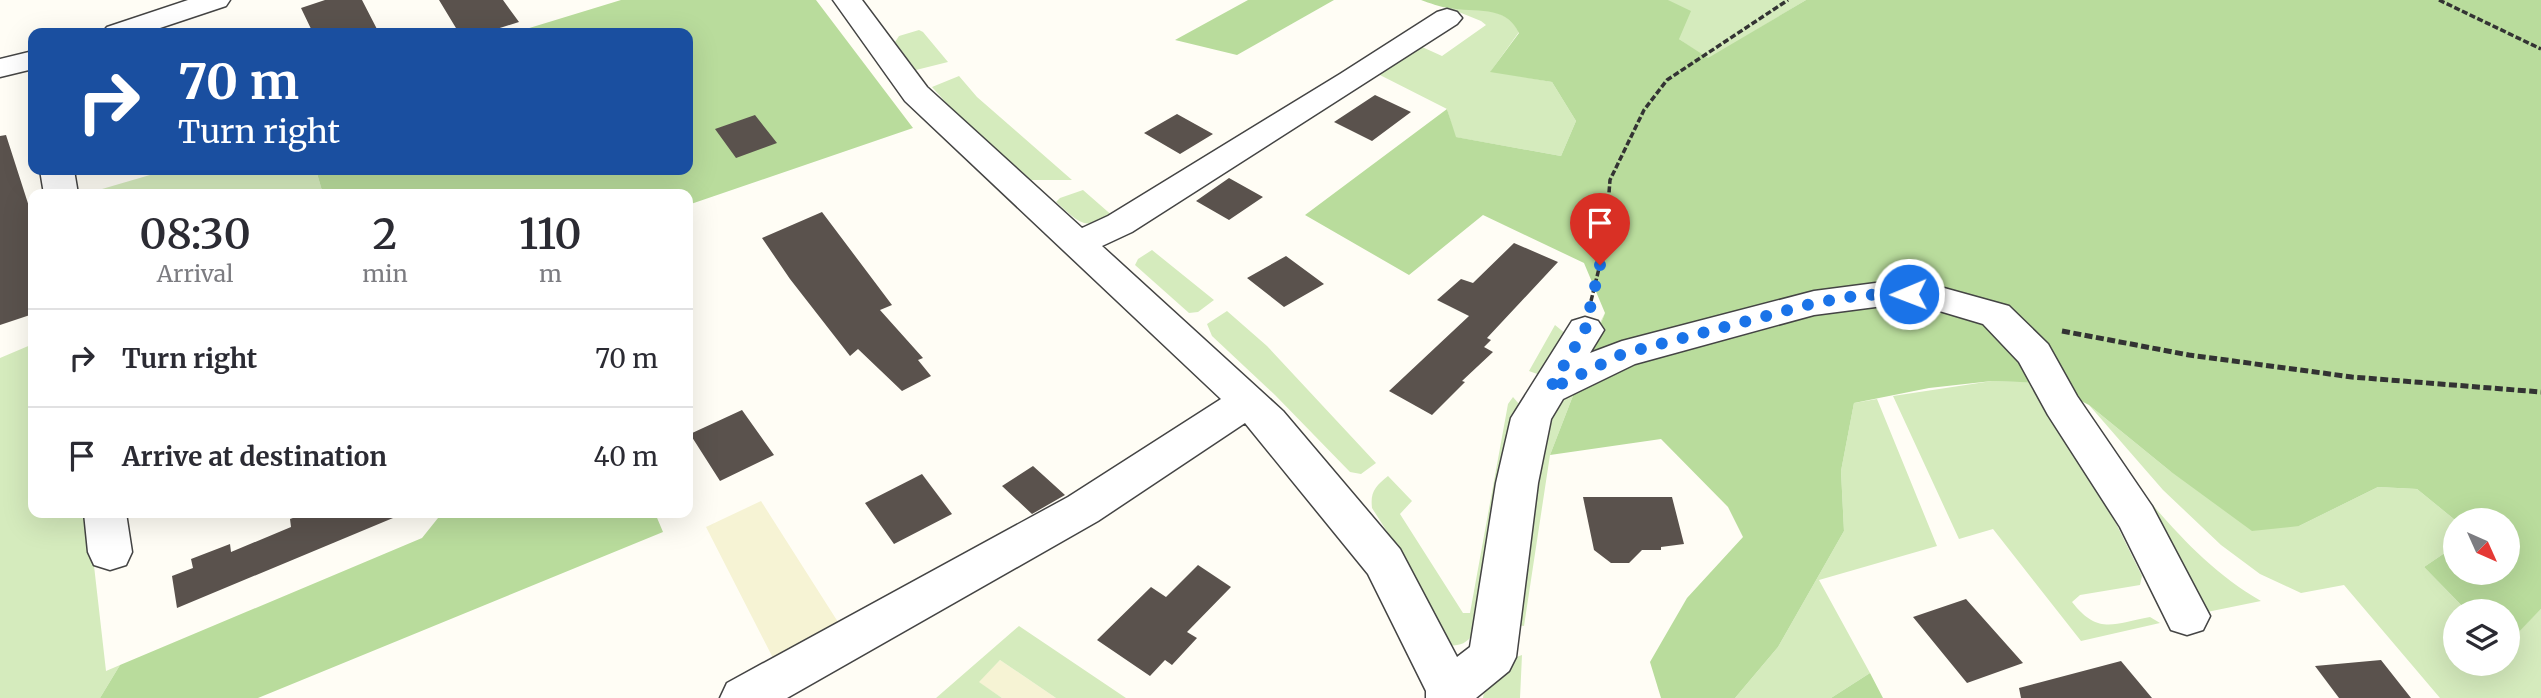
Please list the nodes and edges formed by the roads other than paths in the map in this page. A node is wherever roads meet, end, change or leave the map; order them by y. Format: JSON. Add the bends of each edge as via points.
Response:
{"nodes":[{"id":1,"x":216,"y":0,"type":"edge"},
{"id":2,"x":847,"y":0,"type":"edge"},
{"id":3,"x":1447,"y":18,"type":"dead end"},
{"id":4,"x":132,"y":28,"type":"edge"},
{"id":5,"x":28,"y":61,"type":"edge"},
{"id":6,"x":0,"y":68,"type":"edge"},
{"id":7,"x":1076,"y":244,"type":"junction"},
{"id":8,"x":1585,"y":330,"type":"road end"},
{"id":9,"x":1549,"y":390,"type":"junction"},
{"id":10,"x":1248,"y":401,"type":"junction"},
{"id":11,"x":2187,"y":616,"type":"dead end"},
{"id":12,"x":1450,"y":694,"type":"edge"},
{"id":13,"x":744,"y":698,"type":"edge"}],
"edges":[{"from":1,"to":4,"type":"street"},
{"from":2,"to":7,"type":"street","via":[[916,93]]},
{"from":3,"to":7,"type":"street","via":[[1120,223]]},
{"from":5,"to":6,"type":"street"},
{"from":7,"to":10,"type":"street"},
{"from":8,"to":9,"type":"street"},
{"from":9,"to":11,"type":"street","via":[[1622,354],[1814,303],[1891,293],[1926,295],[1996,315],[2041,363],[2062,405],[2137,518]]},
{"from":9,"to":12,"type":"street","via":[[1531,418],[1517,483],[1492,657]]},
{"from":10,"to":12,"type":"street","via":[[1384,562]]},
{"from":10,"to":13,"type":"street","via":[[1083,509]]}]}
